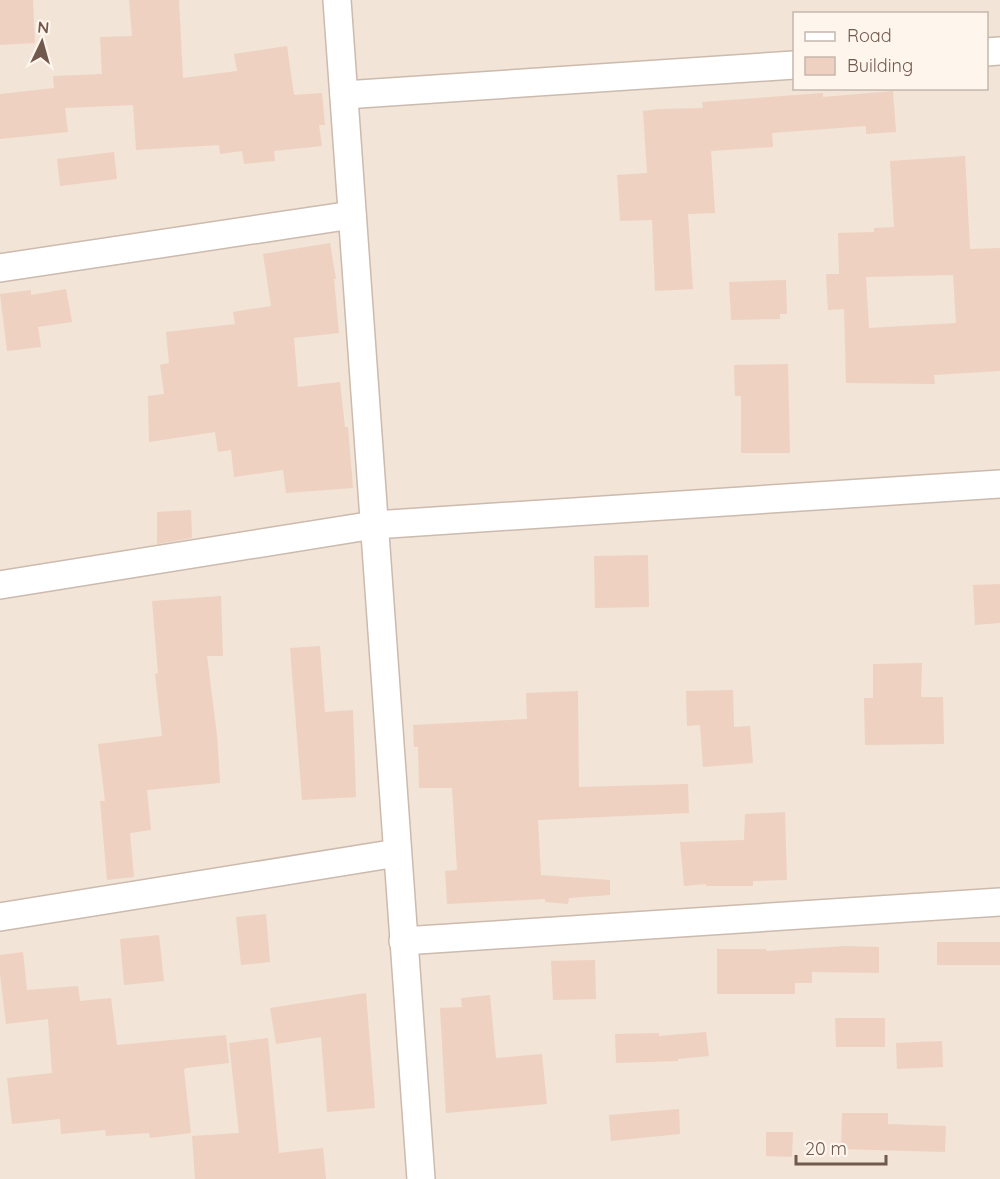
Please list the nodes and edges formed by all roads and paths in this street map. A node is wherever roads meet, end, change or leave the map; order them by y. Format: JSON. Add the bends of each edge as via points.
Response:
{"nodes":[{"id":1,"x":337,"y":0,"type":"edge"},
{"id":2,"x":793,"y":65,"type":"edge"},
{"id":3,"x":344,"y":95,"type":"junction"},
{"id":4,"x":352,"y":215,"type":"junction"},
{"id":5,"x":0,"y":268,"type":"edge"},
{"id":6,"x":1000,"y":484,"type":"edge"},
{"id":7,"x":374,"y":525,"type":"junction"},
{"id":8,"x":0,"y":585,"type":"edge"},
{"id":9,"x":397,"y":854,"type":"junction"},
{"id":10,"x":1000,"y":902,"type":"edge"},
{"id":11,"x":0,"y":917,"type":"edge"},
{"id":12,"x":403,"y":941,"type":"junction"},
{"id":13,"x":421,"y":1179,"type":"edge"}],
"edges":[{"from":1,"to":3,"type":"street"},
{"from":2,"to":3,"type":"street"},
{"from":3,"to":4,"type":"street"},
{"from":4,"to":5,"type":"street"},
{"from":4,"to":7,"type":"street"},
{"from":6,"to":7,"type":"street"},
{"from":7,"to":8,"type":"street"},
{"from":7,"to":9,"type":"street"},
{"from":9,"to":11,"type":"street"},
{"from":9,"to":12,"type":"street"},
{"from":10,"to":12,"type":"street"},
{"from":12,"to":13,"type":"street"}]}
